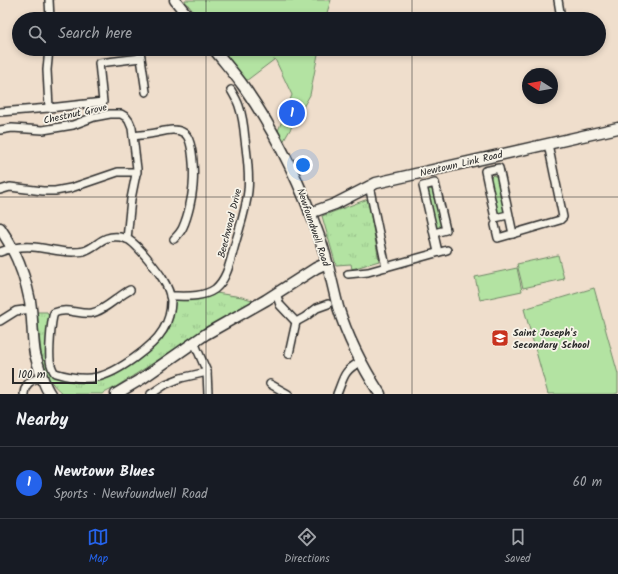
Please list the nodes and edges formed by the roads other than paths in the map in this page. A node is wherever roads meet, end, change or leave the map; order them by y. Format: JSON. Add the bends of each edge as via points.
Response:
{"nodes":[{"id":1,"x":49,"y":0,"type":"edge"},
{"id":2,"x":175,"y":0,"type":"edge"},
{"id":3,"x":558,"y":0,"type":"edge"},
{"id":4,"x":50,"y":12,"type":"edge"},
{"id":5,"x":184,"y":12,"type":"edge"},
{"id":6,"x":560,"y":12,"type":"edge"},
{"id":7,"x":48,"y":56,"type":"edge"},
{"id":8,"x":220,"y":56,"type":"edge"},
{"id":9,"x":141,"y":58,"type":"joint"},
{"id":10,"x":231,"y":90,"type":"dead end"},
{"id":11,"x":146,"y":92,"type":"dead end"},
{"id":12,"x":49,"y":108,"type":"junction"},
{"id":13,"x":0,"y":112,"type":"edge"},
{"id":14,"x":618,"y":128,"type":"edge"},
{"id":15,"x":0,"y":130,"type":"edge"},
{"id":16,"x":134,"y":136,"type":"junction"},
{"id":17,"x":548,"y":144,"type":"junction"},
{"id":18,"x":136,"y":172,"type":"junction"},
{"id":19,"x":368,"y":186,"type":"junction"},
{"id":20,"x":0,"y":190,"type":"edge"},
{"id":21,"x":310,"y":213,"type":"junction"},
{"id":22,"x":508,"y":215,"type":"junction"},
{"id":23,"x":495,"y":225,"type":"dead end"},
{"id":24,"x":0,"y":228,"type":"edge"},
{"id":25,"x":434,"y":233,"type":"junction"},
{"id":26,"x":512,"y":234,"type":"junction"},
{"id":27,"x":127,"y":239,"type":"junction"},
{"id":28,"x":174,"y":239,"type":"dead end"},
{"id":29,"x":12,"y":248,"type":"junction"},
{"id":30,"x":447,"y":250,"type":"dead end"},
{"id":31,"x":0,"y":252,"type":"edge"},
{"id":32,"x":438,"y":252,"type":"junction"},
{"id":33,"x":327,"y":263,"type":"junction"},
{"id":34,"x":386,"y":267,"type":"junction"},
{"id":35,"x":348,"y":274,"type":"dead end"},
{"id":36,"x":130,"y":290,"type":"dead end"},
{"id":37,"x":276,"y":293,"type":"junction"},
{"id":38,"x":170,"y":296,"type":"junction"},
{"id":39,"x":328,"y":304,"type":"dead end"},
{"id":40,"x":31,"y":309,"type":"junction"},
{"id":41,"x":0,"y":321,"type":"edge"},
{"id":42,"x":296,"y":322,"type":"junction"},
{"id":43,"x":194,"y":342,"type":"junction"},
{"id":44,"x":289,"y":354,"type":"dead end"},
{"id":45,"x":360,"y":362,"type":"junction"},
{"id":46,"x":207,"y":372,"type":"junction"},
{"id":47,"x":42,"y":377,"type":"junction"},
{"id":48,"x":270,"y":384,"type":"dead end"},
{"id":49,"x":24,"y":394,"type":"edge"},
{"id":50,"x":50,"y":394,"type":"edge"},
{"id":51,"x":116,"y":394,"type":"edge"},
{"id":52,"x":151,"y":394,"type":"edge"},
{"id":53,"x":208,"y":394,"type":"edge"},
{"id":54,"x":288,"y":394,"type":"edge"},
{"id":55,"x":337,"y":394,"type":"edge"},
{"id":56,"x":380,"y":394,"type":"edge"}],
"edges":[{"from":1,"to":4,"type":"street"},
{"from":2,"to":5,"type":"street"},
{"from":3,"to":6,"type":"street"},
{"from":7,"to":12,"type":"street"},
{"from":8,"to":21,"type":"street","name":"Newfoundwell Road","via":[[244,87],[283,150]]},
{"from":9,"to":11,"type":"street"},
{"from":9,"to":12,"type":"street","via":[[99,63],[103,102]]},
{"from":10,"to":38,"type":"street","name":"Beechwood Drive","via":[[241,116],[249,180],[246,205],[232,256],[223,280],[214,289],[201,295]]},
{"from":12,"to":13,"type":"street"},
{"from":14,"to":17,"type":"street","name":"Newtown Link Road"},
{"from":15,"to":16,"type":"street","name":"Chestnut Grove","via":[[42,130],[73,125],[94,117],[121,114],[129,121]]},
{"from":16,"to":18,"type":"street","name":"Chestnut Grove"},
{"from":16,"to":28,"type":"street","via":[[172,130],[185,133],[190,140],[193,186],[183,229]]},
{"from":17,"to":19,"type":"street","name":"Newtown Link Road"},
{"from":17,"to":26,"type":"street","via":[[563,217]]},
{"from":18,"to":20,"type":"street","via":[[118,172],[55,191],[10,187]]},
{"from":18,"to":27,"type":"street","name":"Chestnut Grove"},
{"from":19,"to":21,"type":"street","name":"Newtown Link Road","via":[[335,204]]},
{"from":19,"to":34,"type":"street"},
{"from":21,"to":33,"type":"street","name":"Newfoundwell Road"},
{"from":22,"to":22,"type":"street","via":[[499,168],[486,171],[495,218]]},
{"from":22,"to":26,"type":"street"},
{"from":23,"to":26,"type":"street","via":[[498,238]]},
{"from":24,"to":29,"type":"street"},
{"from":25,"to":25,"type":"street","via":[[423,186],[435,183],[446,230]]},
{"from":25,"to":32,"type":"street"},
{"from":27,"to":29,"type":"street","via":[[106,238],[83,251]]},
{"from":27,"to":38,"type":"street","via":[[154,266]]},
{"from":29,"to":31,"type":"street"},
{"from":29,"to":40,"type":"street","via":[[26,286]]},
{"from":30,"to":32,"type":"street"},
{"from":32,"to":34,"type":"street"},
{"from":33,"to":37,"type":"street"},
{"from":33,"to":45,"type":"street","name":"Newfoundwell Road","via":[[345,328]]},
{"from":34,"to":35,"type":"street"},
{"from":36,"to":38,"type":"street","via":[[98,312],[87,314],[62,310],[54,313],[49,355],[50,364],[56,373],[72,377],[98,377],[121,366],[152,344],[164,329],[169,315]]},
{"from":37,"to":42,"type":"street","via":[[280,305]]},
{"from":37,"to":43,"type":"street"},
{"from":39,"to":42,"type":"street"},
{"from":40,"to":41,"type":"street","via":[[16,311]]},
{"from":40,"to":47,"type":"street","via":[[35,353]]},
{"from":42,"to":44,"type":"street"},
{"from":43,"to":46,"type":"street"},
{"from":43,"to":51,"type":"street"},
{"from":45,"to":55,"type":"street","via":[[344,374]]},
{"from":45,"to":56,"type":"street","name":"Newfoundwell Road"},
{"from":46,"to":52,"type":"street","via":[[181,378]]},
{"from":46,"to":53,"type":"street"},
{"from":47,"to":49,"type":"street","via":[[30,381]]},
{"from":47,"to":50,"type":"street"},
{"from":48,"to":54,"type":"street"}]}
